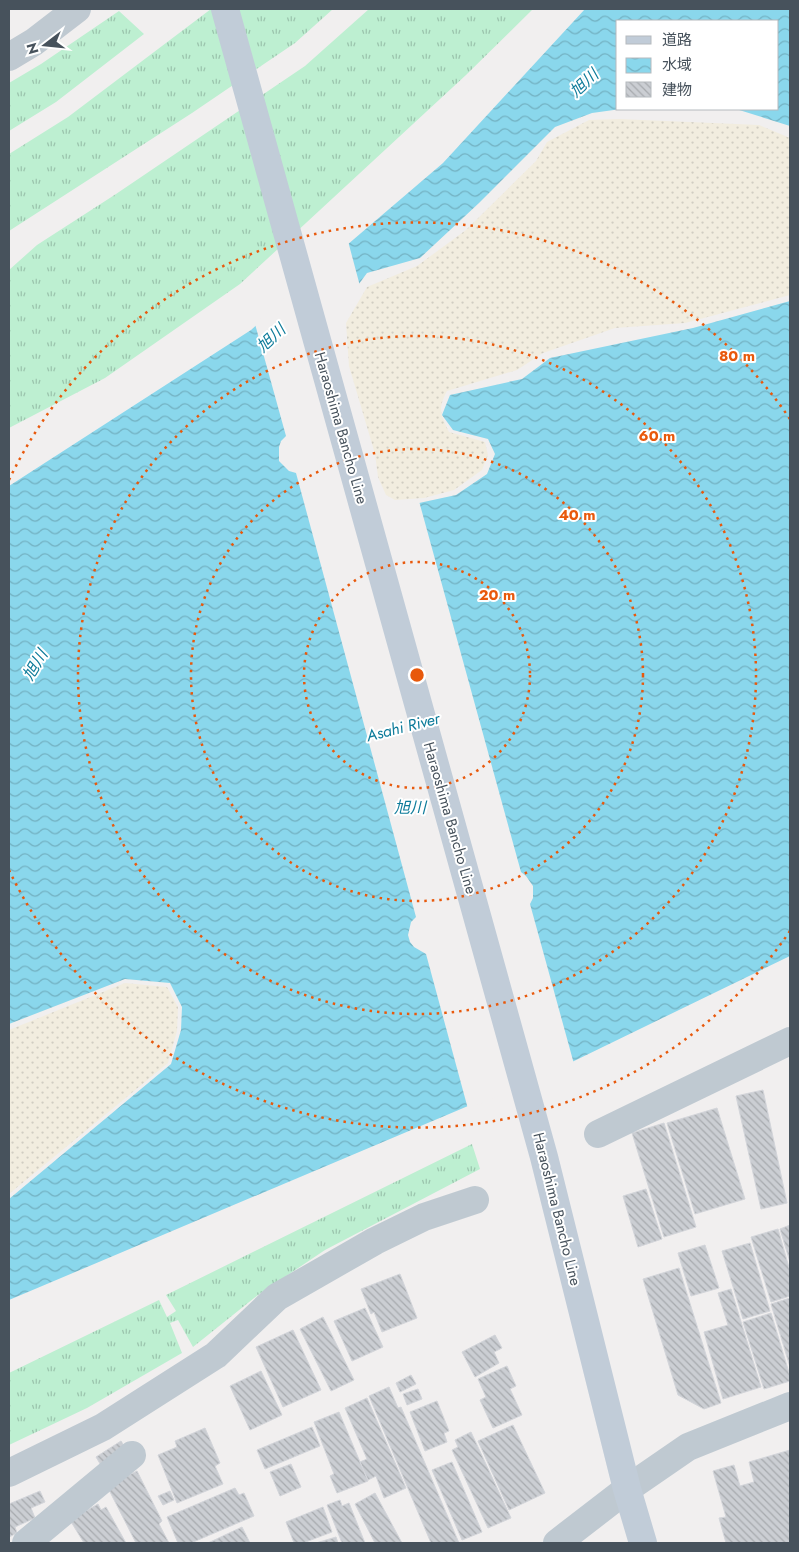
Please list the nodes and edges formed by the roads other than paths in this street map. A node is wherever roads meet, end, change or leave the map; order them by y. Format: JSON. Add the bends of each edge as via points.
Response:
{"nodes":[{"id":1,"x":77,"y":9,"type":"edge"},
{"id":2,"x":225,"y":9,"type":"edge"},
{"id":3,"x":9,"y":57,"type":"edge"},
{"id":4,"x":790,"y":1041,"type":"edge"},
{"id":5,"x":598,"y":1134,"type":"dead end"},
{"id":6,"x":475,"y":1200,"type":"dead end"},
{"id":7,"x":790,"y":1406,"type":"edge"},
{"id":8,"x":132,"y":1455,"type":"dead end"},
{"id":9,"x":9,"y":1473,"type":"edge"},
{"id":10,"x":627,"y":1489,"type":"junction"},
{"id":11,"x":26,"y":1543,"type":"edge"},
{"id":12,"x":557,"y":1543,"type":"edge"},
{"id":13,"x":643,"y":1543,"type":"edge"}],
"edges":[{"from":1,"to":3,"type":"street"},
{"from":2,"to":10,"type":"main road","name":"Haraoshima Bancho Line","via":[[544,1157]]},
{"from":4,"to":5,"type":"street"},
{"from":6,"to":9,"type":"street","via":[[416,1221],[375,1241],[277,1298],[216,1355],[103,1427]]},
{"from":7,"to":10,"type":"street","via":[[688,1447]]},
{"from":8,"to":11,"type":"street"},
{"from":10,"to":12,"type":"street"},
{"from":10,"to":13,"type":"main road","name":"Haraoshima Bancho Line"}]}
